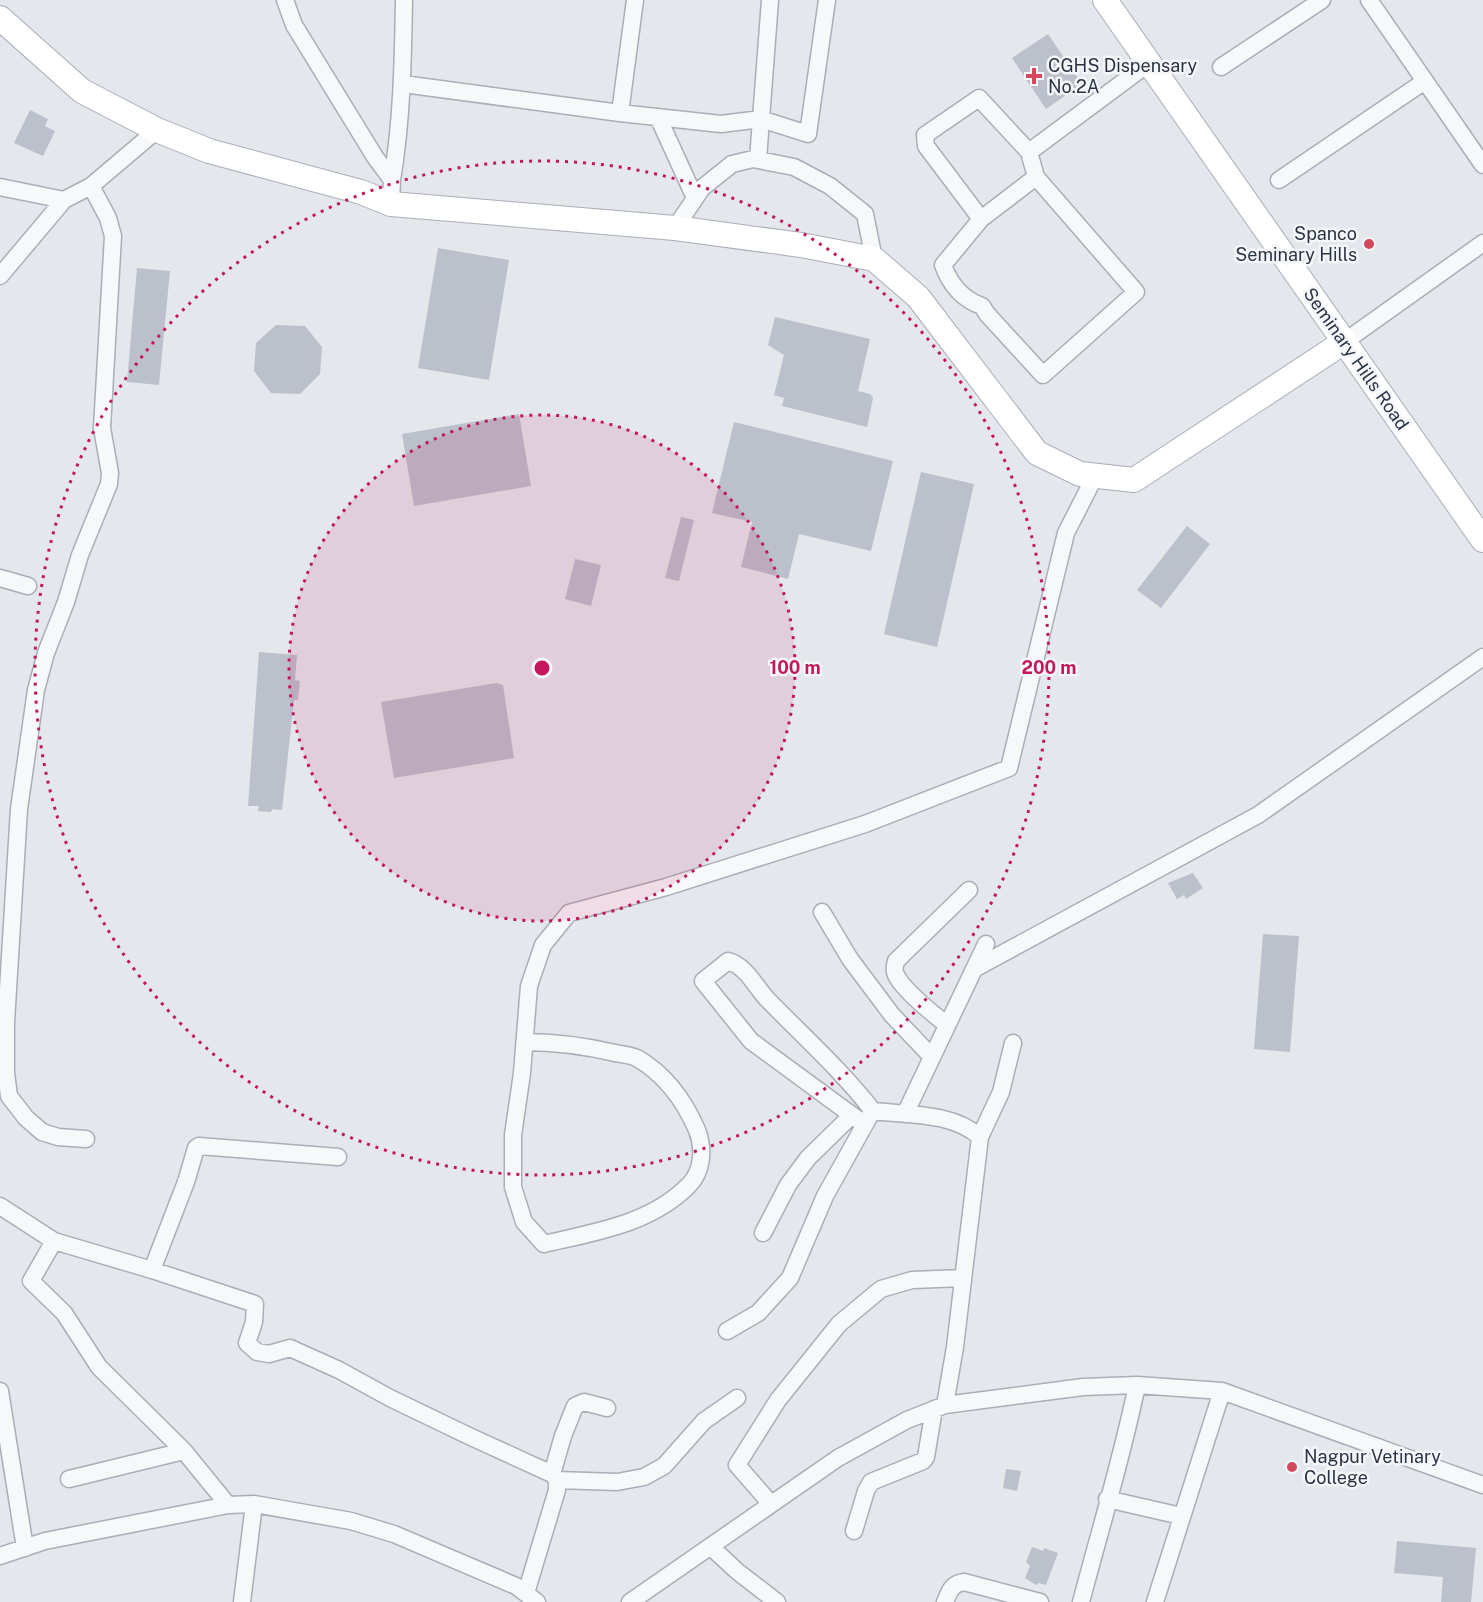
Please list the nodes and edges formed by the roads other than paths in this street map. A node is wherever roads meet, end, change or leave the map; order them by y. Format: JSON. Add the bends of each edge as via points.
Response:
{"nodes":[{"id":1,"x":285,"y":0,"type":"edge"},
{"id":2,"x":404,"y":0,"type":"edge"},
{"id":3,"x":634,"y":0,"type":"edge"},
{"id":4,"x":770,"y":0,"type":"edge"},
{"id":5,"x":827,"y":0,"type":"edge"},
{"id":6,"x":1105,"y":0,"type":"edge"},
{"id":7,"x":1322,"y":0,"type":"edge"},
{"id":8,"x":1370,"y":0,"type":"edge"},
{"id":9,"x":0,"y":18,"type":"edge"},
{"id":10,"x":1149,"y":63,"type":"junction"},
{"id":11,"x":1221,"y":67,"type":"dead end"},
{"id":12,"x":1425,"y":81,"type":"junction"},
{"id":13,"x":403,"y":84,"type":"junction"},
{"id":14,"x":620,"y":113,"type":"junction"},
{"id":15,"x":658,"y":117,"type":"junction"},
{"id":16,"x":760,"y":119,"type":"junction"},
{"id":17,"x":157,"y":130,"type":"junction"},
{"id":18,"x":1029,"y":152,"type":"junction"},
{"id":19,"x":758,"y":160,"type":"junction"},
{"id":20,"x":1483,"y":165,"type":"edge"},
{"id":21,"x":1036,"y":177,"type":"junction"},
{"id":22,"x":392,"y":180,"type":"junction"},
{"id":23,"x":1279,"y":180,"type":"dead end"},
{"id":24,"x":91,"y":186,"type":"junction"},
{"id":25,"x":0,"y":187,"type":"edge"},
{"id":26,"x":695,"y":198,"type":"junction"},
{"id":27,"x":64,"y":200,"type":"junction"},
{"id":28,"x":391,"y":204,"type":"junction"},
{"id":29,"x":981,"y":219,"type":"junction"},
{"id":30,"x":675,"y":228,"type":"junction"},
{"id":31,"x":1483,"y":243,"type":"edge"},
{"id":32,"x":874,"y":259,"type":"junction"},
{"id":33,"x":0,"y":276,"type":"edge"},
{"id":34,"x":1344,"y":342,"type":"junction"},
{"id":35,"x":1095,"y":476,"type":"junction"},
{"id":36,"x":1483,"y":540,"type":"edge"},
{"id":37,"x":0,"y":578,"type":"edge"},
{"id":38,"x":28,"y":586,"type":"dead end"},
{"id":39,"x":1483,"y":657,"type":"edge"},
{"id":40,"x":969,"y":890,"type":"dead end"},
{"id":41,"x":822,"y":912,"type":"dead end"},
{"id":42,"x":986,"y":944,"type":"dead end"},
{"id":43,"x":974,"y":969,"type":"junction"},
{"id":44,"x":947,"y":1025,"type":"junction"},
{"id":45,"x":525,"y":1042,"type":"junction"},
{"id":46,"x":1013,"y":1043,"type":"dead end"},
{"id":47,"x":931,"y":1056,"type":"junction"},
{"id":48,"x":905,"y":1114,"type":"junction"},
{"id":49,"x":863,"y":1117,"type":"junction"},
{"id":50,"x":980,"y":1137,"type":"junction"},
{"id":51,"x":86,"y":1139,"type":"dead end"},
{"id":52,"x":338,"y":1157,"type":"dead end"},
{"id":53,"x":0,"y":1206,"type":"edge"},
{"id":54,"x":763,"y":1233,"type":"dead end"},
{"id":55,"x":54,"y":1241,"type":"junction"},
{"id":56,"x":152,"y":1270,"type":"junction"},
{"id":57,"x":963,"y":1278,"type":"junction"},
{"id":58,"x":726,"y":1331,"type":"dead end"},
{"id":59,"x":1137,"y":1385,"type":"junction"},
{"id":60,"x":0,"y":1391,"type":"edge"},
{"id":61,"x":1222,"y":1391,"type":"junction"},
{"id":62,"x":737,"y":1398,"type":"dead end"},
{"id":63,"x":939,"y":1407,"type":"junction"},
{"id":64,"x":607,"y":1408,"type":"dead end"},
{"id":65,"x":184,"y":1451,"type":"junction"},
{"id":66,"x":555,"y":1477,"type":"junction"},
{"id":67,"x":69,"y":1479,"type":"dead end"},
{"id":68,"x":1483,"y":1485,"type":"edge"},
{"id":69,"x":1107,"y":1499,"type":"junction"},
{"id":70,"x":254,"y":1504,"type":"junction"},
{"id":71,"x":771,"y":1504,"type":"junction"},
{"id":72,"x":228,"y":1505,"type":"junction"},
{"id":73,"x":1181,"y":1516,"type":"junction"},
{"id":74,"x":854,"y":1530,"type":"dead end"},
{"id":75,"x":711,"y":1546,"type":"junction"},
{"id":76,"x":25,"y":1548,"type":"junction"},
{"id":77,"x":0,"y":1556,"type":"edge"},
{"id":78,"x":532,"y":1597,"type":"edge"},
{"id":79,"x":650,"y":1597,"type":"edge"},
{"id":80,"x":242,"y":1602,"type":"edge"},
{"id":81,"x":630,"y":1602,"type":"edge"},
{"id":82,"x":777,"y":1602,"type":"edge"},
{"id":83,"x":945,"y":1602,"type":"edge"},
{"id":84,"x":1040,"y":1602,"type":"edge"},
{"id":85,"x":1081,"y":1602,"type":"edge"},
{"id":86,"x":1155,"y":1602,"type":"edge"}],
"edges":[{"from":1,"to":22,"type":"street","via":[[294,25]]},
{"from":2,"to":13,"type":"street"},
{"from":3,"to":14,"type":"street"},
{"from":4,"to":16,"type":"street"},
{"from":5,"to":16,"type":"street","via":[[808,134]]},
{"from":6,"to":10,"type":"street","name":"Seminary Hills Road"},
{"from":7,"to":11,"type":"street"},
{"from":8,"to":12,"type":"street"},
{"from":9,"to":17,"type":"street","via":[[82,91]]},
{"from":10,"to":18,"type":"street"},
{"from":10,"to":34,"type":"street","name":"Seminary Hills Road"},
{"from":12,"to":20,"type":"street"},
{"from":12,"to":23,"type":"street"},
{"from":13,"to":14,"type":"street"},
{"from":13,"to":22,"type":"street"},
{"from":14,"to":15,"type":"street"},
{"from":15,"to":16,"type":"street","via":[[721,124]]},
{"from":15,"to":26,"type":"street"},
{"from":16,"to":19,"type":"street"},
{"from":17,"to":24,"type":"street"},
{"from":17,"to":28,"type":"street","via":[[209,150]]},
{"from":18,"to":21,"type":"street"},
{"from":18,"to":29,"type":"street","via":[[979,98],[925,135],[926,146]]},
{"from":19,"to":26,"type":"street","via":[[732,164]]},
{"from":19,"to":32,"type":"street","via":[[794,167],[830,186],[865,214]]},
{"from":21,"to":29,"type":"street"},
{"from":21,"to":29,"type":"street","via":[[1136,292],[1043,375],[982,306],[970,302],[947,276],[943,265]]},
{"from":22,"to":28,"type":"street"},
{"from":24,"to":27,"type":"street"},
{"from":24,"to":51,"type":"street","via":[[113,236],[102,428],[110,474],[36,690],[18,809],[6,1022],[9,1096],[42,1132]]},
{"from":25,"to":27,"type":"street"},
{"from":26,"to":30,"type":"street"},
{"from":27,"to":33,"type":"street"},
{"from":28,"to":30,"type":"street"},
{"from":30,"to":32,"type":"street"},
{"from":31,"to":34,"type":"street"},
{"from":32,"to":35,"type":"street","via":[[918,297],[1037,453],[1080,474]]},
{"from":34,"to":35,"type":"street","via":[[1134,480]]},
{"from":34,"to":36,"type":"street","name":"Seminary Hills Road"},
{"from":35,"to":45,"type":"street","via":[[1066,533],[1009,768],[865,824],[666,887],[569,912],[543,945],[529,986]]},
{"from":37,"to":38,"type":"street"},
{"from":39,"to":43,"type":"street","via":[[1258,815]]},
{"from":40,"to":44,"type":"street","via":[[896,961],[894,968],[923,1005]]},
{"from":41,"to":47,"type":"street","via":[[850,959],[892,1015]]},
{"from":42,"to":43,"type":"street"},
{"from":43,"to":44,"type":"street"},
{"from":44,"to":47,"type":"street"},
{"from":45,"to":45,"type":"street","via":[[586,1046],[635,1057],[667,1080],[687,1107],[700,1138],[702,1163],[691,1184],[656,1211],[610,1229],[544,1244],[524,1222],[513,1187],[513,1135]]},
{"from":46,"to":50,"type":"street","via":[[1001,1092]]},
{"from":47,"to":48,"type":"street"},
{"from":48,"to":49,"type":"street"},
{"from":48,"to":50,"type":"street","via":[[949,1120]]},
{"from":49,"to":49,"type":"street","via":[[849,1080],[738,964],[728,961],[703,981],[752,1041]]},
{"from":49,"to":54,"type":"street","via":[[808,1158],[788,1185]]},
{"from":49,"to":58,"type":"street","via":[[790,1278],[758,1313]]},
{"from":50,"to":57,"type":"street"},
{"from":52,"to":56,"type":"street","via":[[199,1146]]},
{"from":53,"to":55,"type":"street"},
{"from":55,"to":56,"type":"street"},
{"from":55,"to":65,"type":"street","via":[[32,1281],[64,1313],[99,1367]]},
{"from":56,"to":66,"type":"street","via":[[255,1304],[247,1343],[257,1352],[269,1354],[290,1348]]},
{"from":57,"to":63,"type":"street","via":[[955,1347]]},
{"from":57,"to":71,"type":"street","via":[[912,1280],[882,1289],[839,1324],[778,1400],[737,1465]]},
{"from":59,"to":61,"type":"street"},
{"from":59,"to":63,"type":"street","via":[[1083,1387]]},
{"from":59,"to":69,"type":"street","via":[[1126,1440]]},
{"from":60,"to":76,"type":"street"},
{"from":61,"to":68,"type":"street"},
{"from":61,"to":73,"type":"street"},
{"from":62,"to":66,"type":"street","via":[[704,1421],[664,1466],[644,1477],[617,1482]]},
{"from":63,"to":71,"type":"street","via":[[837,1458]]},
{"from":63,"to":74,"type":"street","via":[[926,1457],[871,1482]]},
{"from":64,"to":66,"type":"street","via":[[584,1402],[575,1406]]},
{"from":65,"to":67,"type":"street"},
{"from":65,"to":72,"type":"street"},
{"from":66,"to":78,"type":"street","via":[[557,1490]]},
{"from":69,"to":73,"type":"street"},
{"from":69,"to":85,"type":"street"},
{"from":70,"to":72,"type":"street"},
{"from":70,"to":78,"type":"street","via":[[351,1521],[394,1534],[516,1586]]},
{"from":70,"to":80,"type":"street"},
{"from":71,"to":75,"type":"street"},
{"from":72,"to":76,"type":"street","via":[[45,1540]]},
{"from":73,"to":86,"type":"street"},
{"from":75,"to":79,"type":"street"},
{"from":75,"to":82,"type":"street"},
{"from":76,"to":77,"type":"street"},
{"from":79,"to":81,"type":"street"},
{"from":83,"to":84,"type":"street","via":[[952,1586],[963,1582]]}]}
